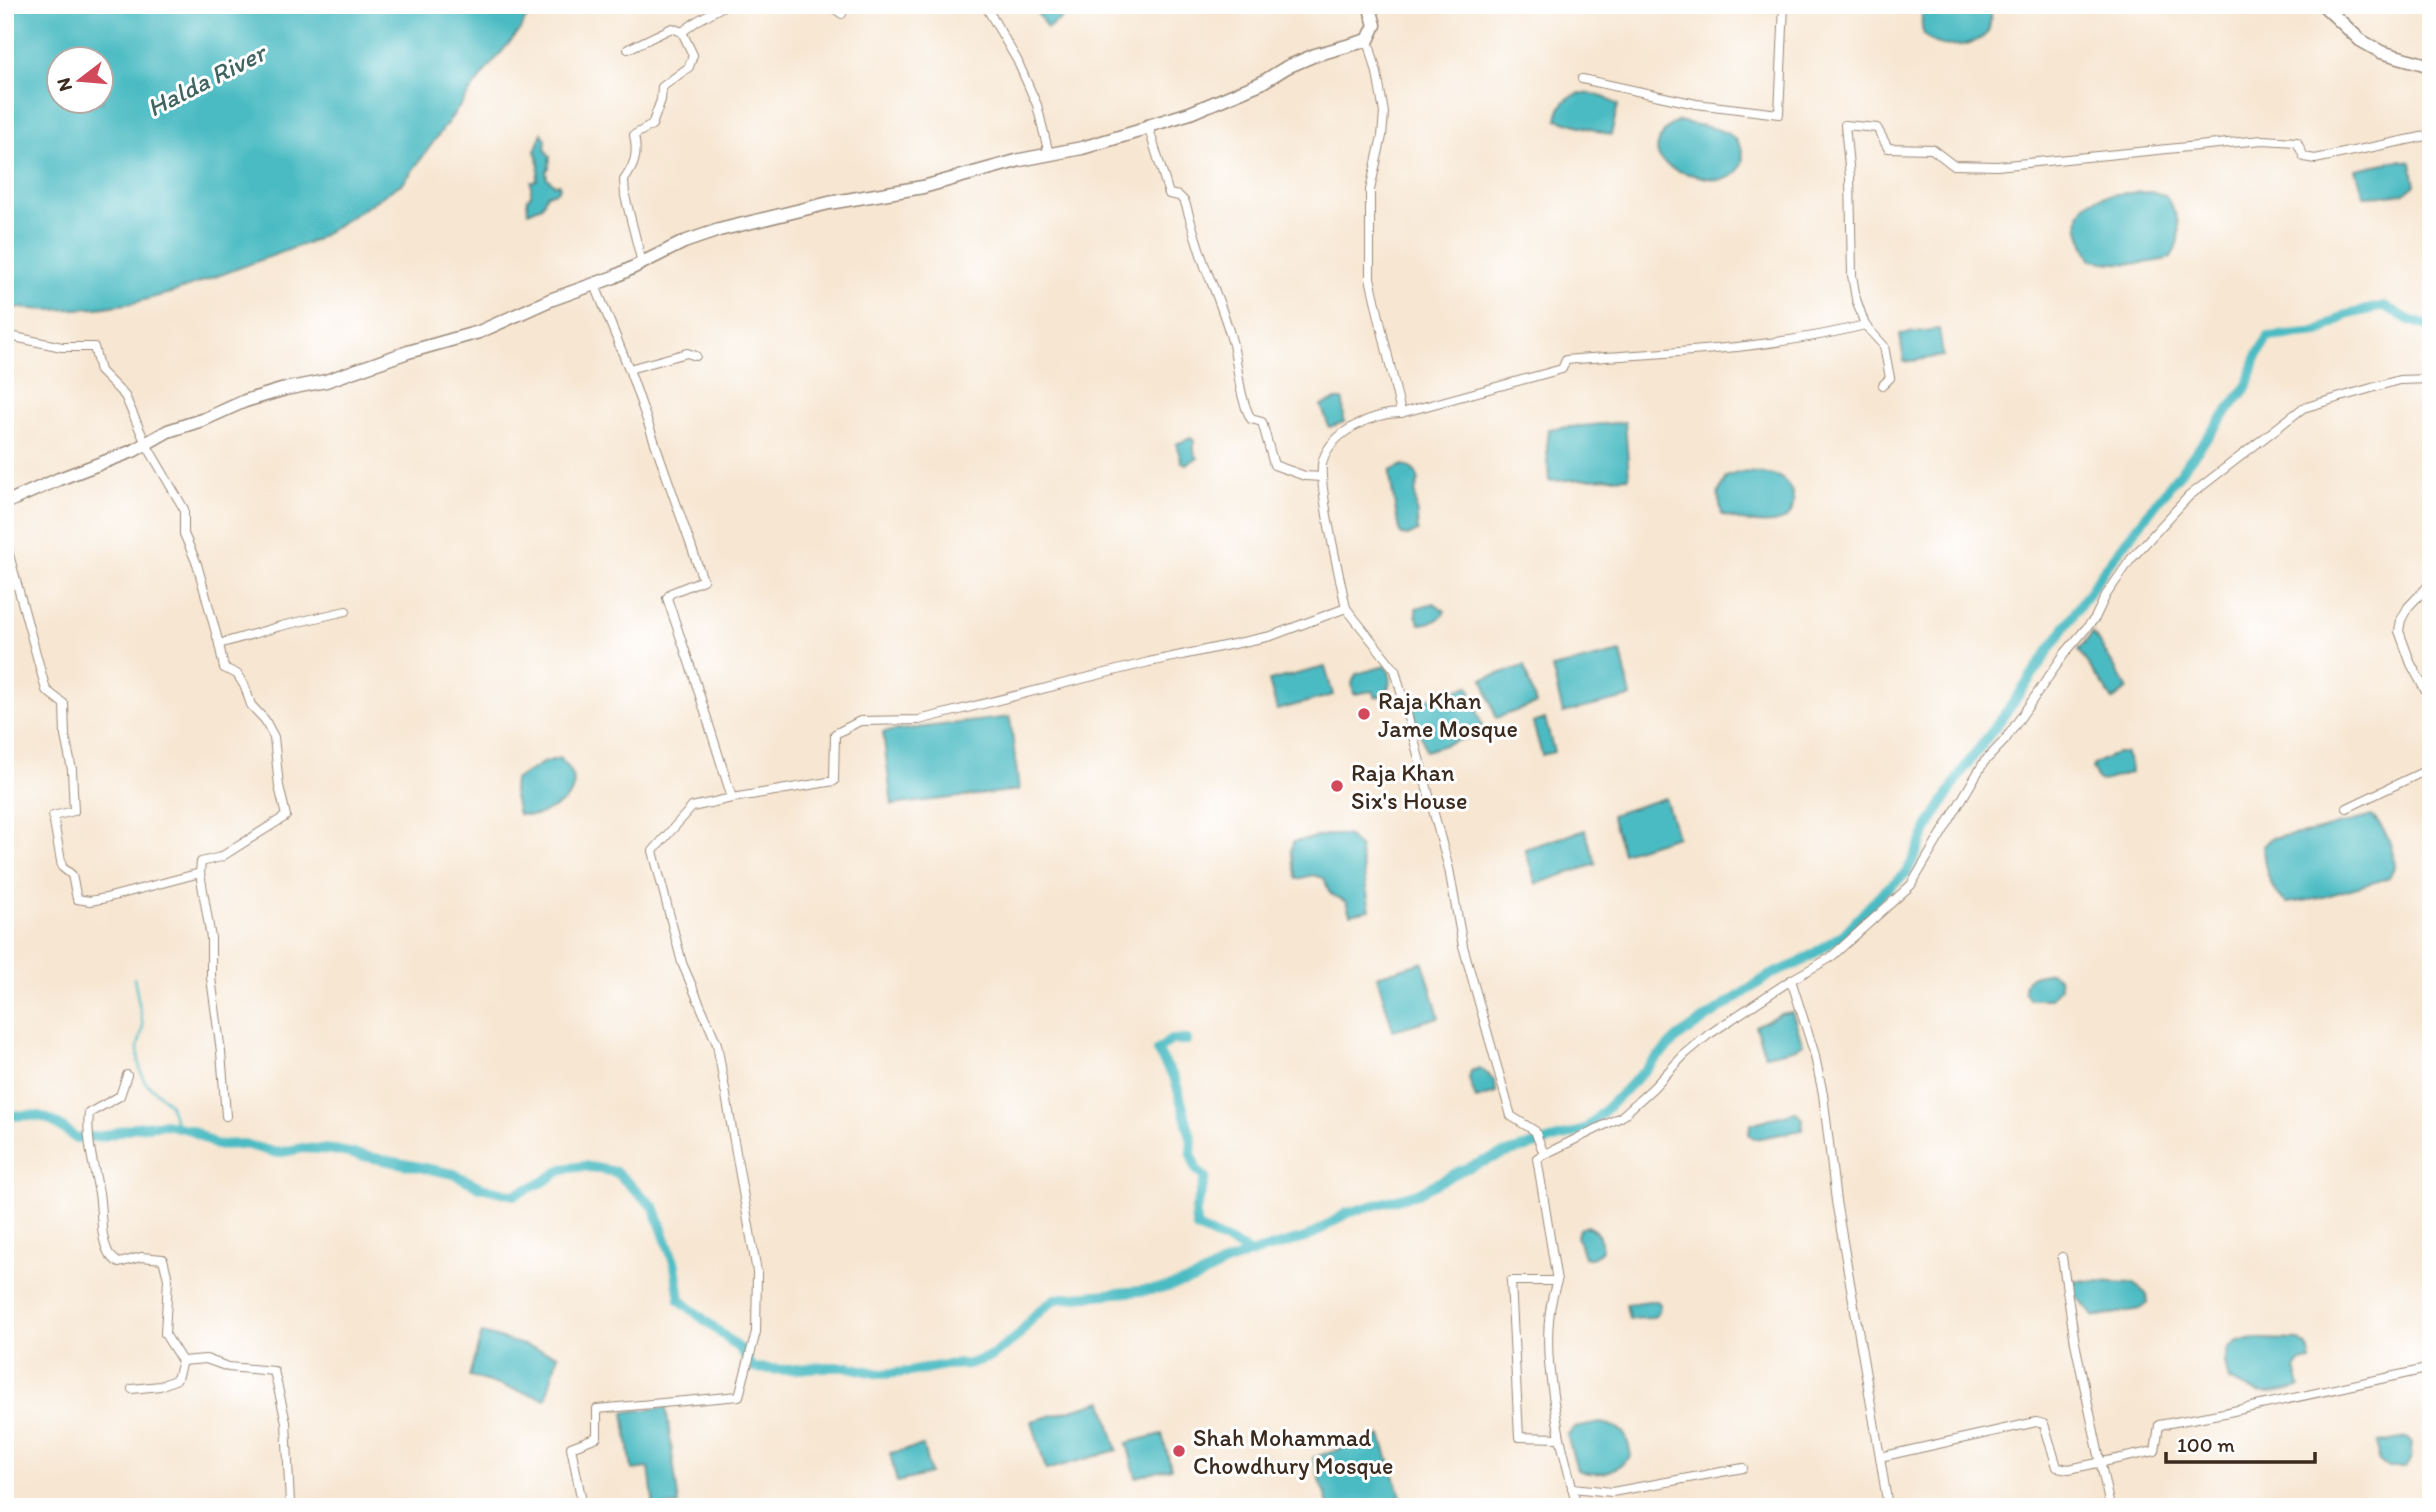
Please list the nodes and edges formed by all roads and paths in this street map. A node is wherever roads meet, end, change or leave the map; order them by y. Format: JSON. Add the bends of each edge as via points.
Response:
{"nodes":[{"id":1,"x":725,"y":5,"type":"edge"},
{"id":2,"x":813,"y":5,"type":"edge"},
{"id":3,"x":985,"y":5,"type":"edge"},
{"id":4,"x":1369,"y":5,"type":"edge"},
{"id":5,"x":1784,"y":5,"type":"edge"},
{"id":6,"x":2323,"y":5,"type":"edge"},
{"id":7,"x":842,"y":14,"type":"dead end"},
{"id":8,"x":682,"y":32,"type":"junction"},
{"id":9,"x":1368,"y":40,"type":"junction"},
{"id":10,"x":628,"y":49,"type":"dead end"},
{"id":11,"x":2431,"y":66,"type":"edge"},
{"id":12,"x":1582,"y":79,"type":"dead end"},
{"id":13,"x":1148,"y":125,"type":"junction"},
{"id":14,"x":2431,"y":135,"type":"edge"},
{"id":15,"x":1049,"y":154,"type":"junction"},
{"id":16,"x":642,"y":263,"type":"junction"},
{"id":17,"x":595,"y":285,"type":"junction"},
{"id":18,"x":1865,"y":325,"type":"junction"},
{"id":19,"x":5,"y":335,"type":"edge"},
{"id":20,"x":696,"y":356,"type":"dead end"},
{"id":21,"x":629,"y":369,"type":"junction"},
{"id":22,"x":2431,"y":379,"type":"edge"},
{"id":23,"x":1883,"y":385,"type":"dead end"},
{"id":24,"x":1401,"y":413,"type":"junction"},
{"id":25,"x":146,"y":444,"type":"junction"},
{"id":26,"x":1322,"y":477,"type":"junction"},
{"id":27,"x":5,"y":503,"type":"edge"},
{"id":28,"x":5,"y":540,"type":"edge"},
{"id":29,"x":2431,"y":583,"type":"edge"},
{"id":30,"x":1346,"y":608,"type":"junction"},
{"id":31,"x":346,"y":611,"type":"dead end"},
{"id":32,"x":219,"y":643,"type":"junction"},
{"id":33,"x":2431,"y":701,"type":"edge"},
{"id":34,"x":2431,"y":768,"type":"edge"},
{"id":35,"x":732,"y":798,"type":"junction"},
{"id":36,"x":2347,"y":808,"type":"dead end"},
{"id":37,"x":200,"y":873,"type":"junction"},
{"id":38,"x":1791,"y":980,"type":"junction"},
{"id":39,"x":127,"y":1075,"type":"dead end"},
{"id":40,"x":226,"y":1116,"type":"dead end"},
{"id":41,"x":1544,"y":1154,"type":"junction"},
{"id":42,"x":2062,"y":1257,"type":"dead end"},
{"id":43,"x":1557,"y":1281,"type":"junction"},
{"id":44,"x":182,"y":1361,"type":"junction"},
{"id":45,"x":2431,"y":1368,"type":"edge"},
{"id":46,"x":132,"y":1389,"type":"dead end"},
{"id":47,"x":1560,"y":1438,"type":"junction"},
{"id":48,"x":1880,"y":1457,"type":"junction"},
{"id":49,"x":2099,"y":1463,"type":"junction"},
{"id":50,"x":1744,"y":1468,"type":"dead end"},
{"id":51,"x":1572,"y":1488,"type":"junction"},
{"id":52,"x":288,"y":1507,"type":"edge"},
{"id":53,"x":583,"y":1507,"type":"edge"},
{"id":54,"x":1577,"y":1507,"type":"edge"},
{"id":55,"x":1888,"y":1507,"type":"edge"},
{"id":56,"x":2110,"y":1507,"type":"edge"}],
"edges":[{"from":1,"to":8,"type":"street"},
{"from":2,"to":7,"type":"street","via":[[832,7]]},
{"from":3,"to":15,"type":"street","via":[[1037,105]]},
{"from":4,"to":9,"type":"street","via":[[1375,25]]},
{"from":5,"to":12,"type":"street","via":[[1779,114],[1696,104]]},
{"from":6,"to":11,"type":"street","via":[[2360,40],[2381,52]]},
{"from":8,"to":10,"type":"street","via":[[672,28]]},
{"from":8,"to":16,"type":"street","via":[[694,55],[689,67],[662,87],[652,125],[634,135],[634,167],[624,180]]},
{"from":9,"to":13,"type":"street","via":[[1315,55],[1190,113]]},
{"from":9,"to":24,"type":"street","via":[[1384,113],[1370,190],[1370,278]]},
{"from":13,"to":15,"type":"street","via":[[1083,148]]},
{"from":13,"to":26,"type":"street","via":[[1169,194],[1185,202],[1221,304],[1247,412],[1251,419],[1262,422],[1274,465]]},
{"from":14,"to":18,"type":"street","via":[[2315,159],[2304,157],[2297,142],[2263,141],[2039,163],[1953,165],[1932,149],[1888,148],[1877,128],[1845,125],[1852,275]]},
{"from":15,"to":16,"type":"street","via":[[923,187],[829,203],[719,230]]},
{"from":16,"to":17,"type":"street"},
{"from":17,"to":21,"type":"street"},
{"from":17,"to":25,"type":"street","via":[[479,332],[327,381],[245,401]]},
{"from":18,"to":23,"type":"street","via":[[1884,346],[1890,378]]},
{"from":18,"to":24,"type":"street","via":[[1718,350],[1566,360],[1562,369]]},
{"from":19,"to":25,"type":"street","via":[[62,347],[94,347],[100,371],[125,396]]},
{"from":20,"to":21,"type":"street","via":[[687,353]]},
{"from":21,"to":35,"type":"street","via":[[703,580],[667,598]]},
{"from":22,"to":38,"type":"street","via":[[2399,380],[2303,408],[2189,496],[2131,559],[2095,618],[1984,762],[1911,885],[1830,958]]},
{"from":24,"to":26,"type":"street","via":[[1363,421],[1344,433],[1322,461]]},
{"from":25,"to":27,"type":"street"},
{"from":25,"to":32,"type":"street","via":[[184,509],[184,534]]},
{"from":26,"to":30,"type":"street"},
{"from":28,"to":37,"type":"street","via":[[46,690],[64,704],[74,811],[54,816],[62,867],[72,875],[77,899],[106,898]]},
{"from":29,"to":33,"type":"street","via":[[2408,607],[2399,631]]},
{"from":30,"to":35,"type":"street","via":[[1271,636],[919,720],[860,720],[835,734],[834,781]]},
{"from":30,"to":41,"type":"street","via":[[1395,670],[1449,869],[1463,946],[1511,1116],[1535,1131]]},
{"from":31,"to":32,"type":"street"},
{"from":32,"to":37,"type":"street","via":[[224,668],[237,674],[251,705],[274,737],[286,817],[221,858],[201,862]]},
{"from":34,"to":36,"type":"street"},
{"from":35,"to":53,"type":"street","via":[[692,807],[653,851],[682,963],[717,1044],[757,1272],[756,1332],[739,1396],[597,1409],[597,1437],[571,1447]]},
{"from":37,"to":40,"type":"street","via":[[211,938]]},
{"from":38,"to":41,"type":"street","via":[[1708,1035],[1621,1117]]},
{"from":38,"to":48,"type":"street","via":[[1823,1094],[1836,1201]]},
{"from":39,"to":44,"type":"street","via":[[120,1096],[89,1113],[91,1157],[108,1255],[119,1264],[141,1257],[163,1259],[168,1279],[165,1334]]},
{"from":41,"to":43,"type":"street","via":[[1537,1158]]},
{"from":42,"to":49,"type":"street"},
{"from":43,"to":47,"type":"street","via":[[1548,1326]]},
{"from":43,"to":47,"type":"street","via":[[1511,1281],[1519,1437]]},
{"from":44,"to":46,"type":"street","via":[[177,1379]]},
{"from":44,"to":52,"type":"street","via":[[206,1359],[228,1367],[274,1371],[286,1422]]},
{"from":45,"to":49,"type":"street","via":[[2159,1425],[2155,1451]]},
{"from":47,"to":51,"type":"street"},
{"from":48,"to":49,"type":"street","via":[[2036,1422],[2044,1424],[2057,1467]]},
{"from":48,"to":55,"type":"street"},
{"from":49,"to":56,"type":"street"},
{"from":50,"to":51,"type":"street","via":[[1612,1492]]},
{"from":51,"to":54,"type":"street"}]}
